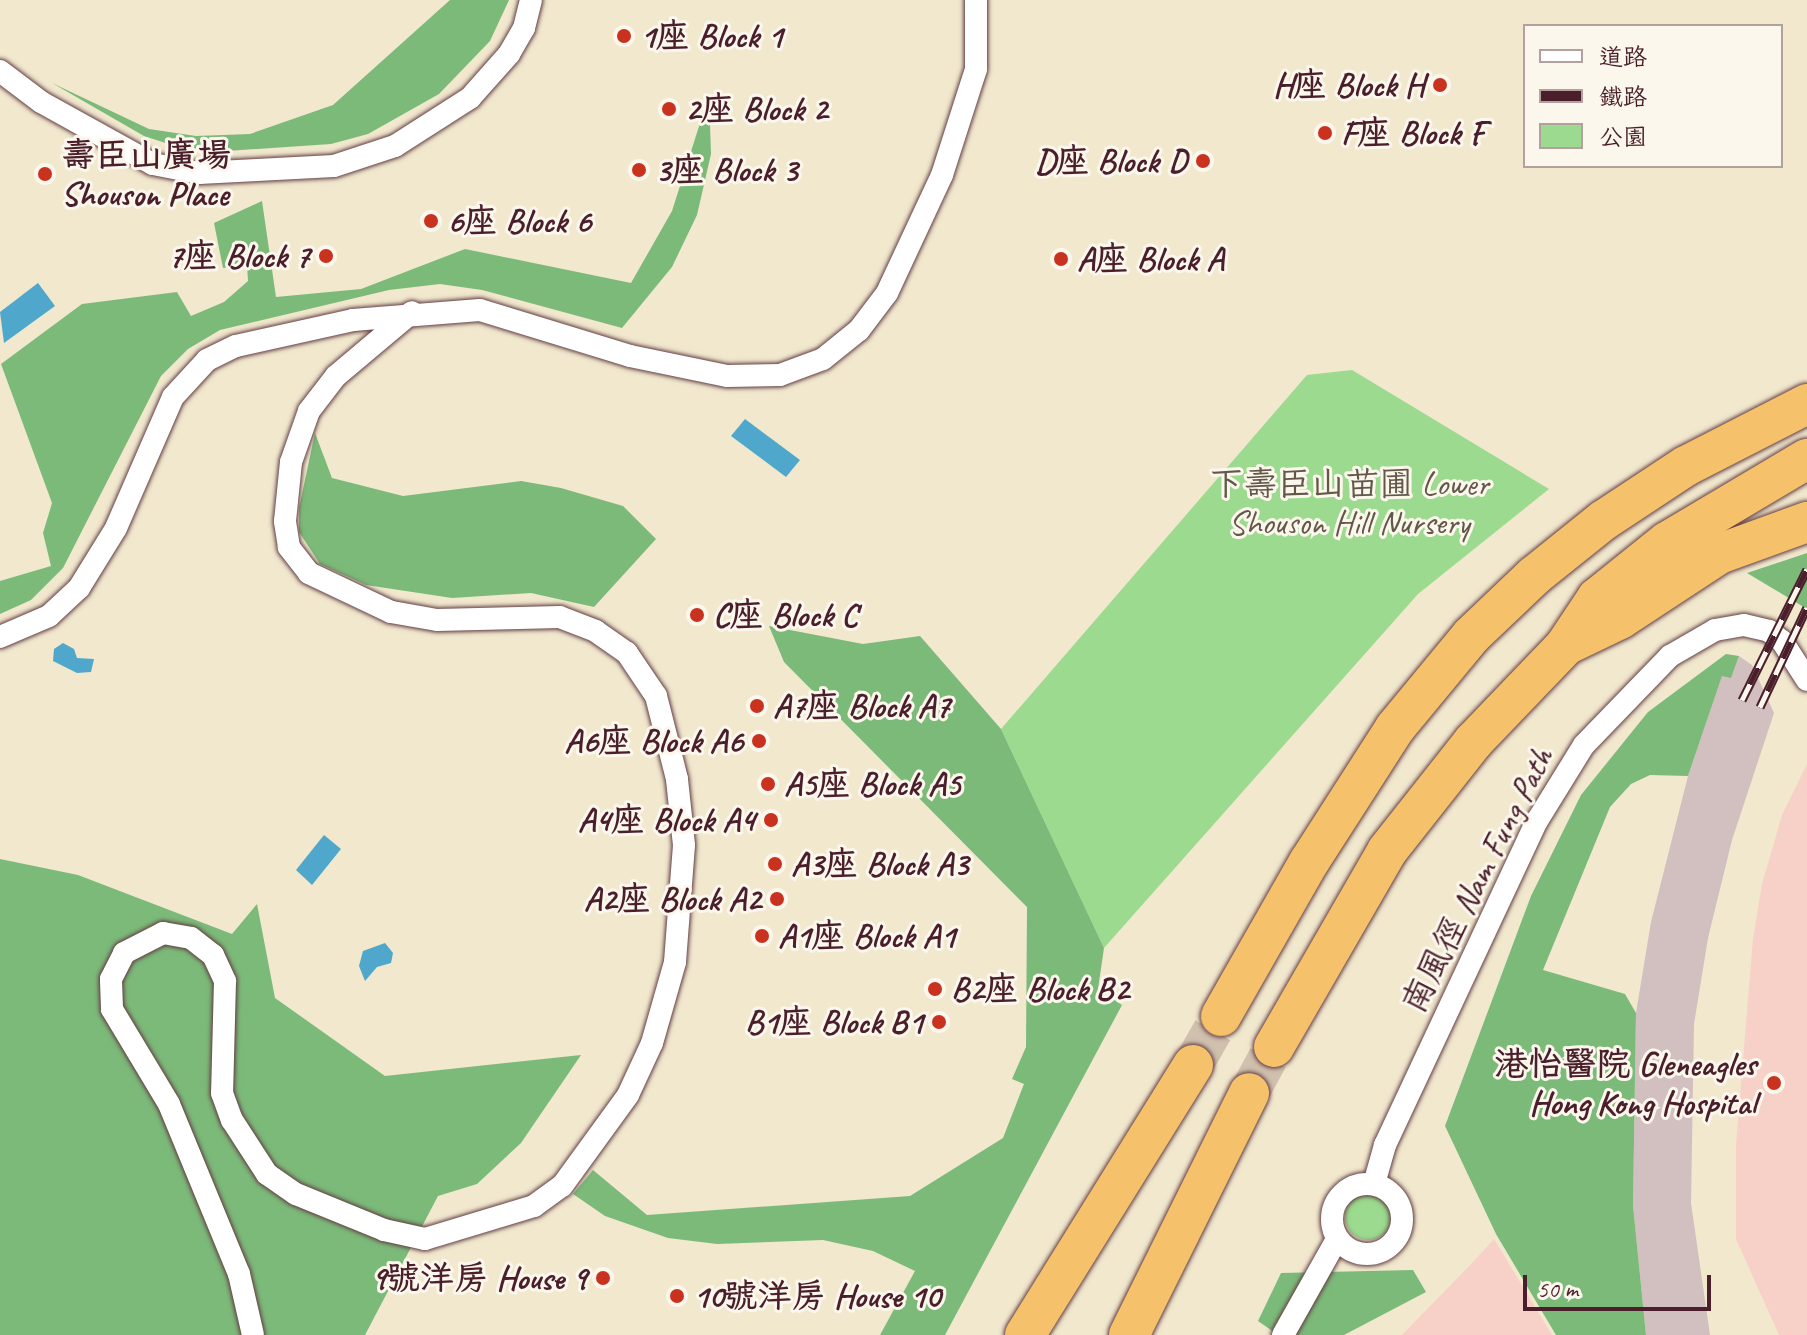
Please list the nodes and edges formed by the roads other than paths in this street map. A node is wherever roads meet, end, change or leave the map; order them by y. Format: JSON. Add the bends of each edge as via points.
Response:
{"nodes":[{"id":1,"x":531,"y":0,"type":"edge"},
{"id":2,"x":976,"y":0,"type":"edge"},
{"id":3,"x":0,"y":71,"type":"edge"},
{"id":4,"x":412,"y":312,"type":"junction"},
{"id":5,"x":1807,"y":404,"type":"edge"},
{"id":6,"x":1807,"y":459,"type":"edge"},
{"id":7,"x":1807,"y":522,"type":"edge"},
{"id":8,"x":0,"y":637,"type":"edge"},
{"id":9,"x":1565,"y":646,"type":"junction"},
{"id":10,"x":1807,"y":680,"type":"edge"},
{"id":11,"x":1221,"y":1016,"type":"tunnel mouth"},
{"id":12,"x":1274,"y":1047,"type":"tunnel mouth"},
{"id":13,"x":1193,"y":1065,"type":"tunnel mouth"},
{"id":14,"x":1249,"y":1093,"type":"tunnel mouth"},
{"id":15,"x":1374,"y":1184,"type":"junction"},
{"id":16,"x":1337,"y":1239,"type":"junction"},
{"id":17,"x":253,"y":1335,"type":"edge"},
{"id":18,"x":1025,"y":1335,"type":"edge"},
{"id":19,"x":1129,"y":1335,"type":"edge"},
{"id":20,"x":1283,"y":1335,"type":"edge"}],
"edges":[{"from":1,"to":3,"type":"street","via":[[524,28],[509,54],[470,98],[395,146],[334,166],[199,173],[153,164],[41,102]]},
{"from":2,"to":4,"type":"street","via":[[976,69],[942,175],[887,293],[859,330],[823,359],[780,375],[727,376],[630,356],[480,310]]},
{"from":4,"to":8,"type":"street","via":[[267,337],[207,360],[173,397],[116,528],[79,588],[49,616]]},
{"from":4,"to":17,"type":"street","via":[[336,376],[309,411],[291,462],[285,521],[289,547],[309,573],[380,608],[437,620],[560,617],[596,631],[627,653],[656,696],[677,779],[684,845],[675,962],[652,1043],[628,1095],[562,1186],[534,1206],[425,1239],[384,1230],[296,1194],[267,1174],[232,1120],[222,1093],[225,981],[213,955],[191,938],[163,933],[124,953],[111,979],[112,1009],[169,1104],[239,1274]]},
{"from":5,"to":11,"type":"highway","via":[[1686,466],[1604,520],[1471,636],[1386,741]]},
{"from":6,"to":9,"type":"highway","via":[[1644,558],[1597,598]]},
{"from":7,"to":9,"type":"highway","via":[[1719,554],[1620,619]]},
{"from":9,"to":12,"type":"highway","via":[[1473,742],[1387,851]]},
{"from":10,"to":15,"type":"street","name":"南風徑 Nam Fung Path","via":[[1782,641],[1769,631],[1744,625],[1715,630],[1670,656],[1584,745],[1537,821],[1385,1145]]},
{"from":13,"to":18,"type":"highway"},
{"from":14,"to":19,"type":"highway"},
{"from":15,"to":16,"type":"street","via":[[1341,1195],[1331,1216]]},
{"from":15,"to":16,"type":"street","via":[[1399,1204],[1398,1237],[1368,1254],[1356,1253]]},
{"from":16,"to":20,"type":"street"}]}
